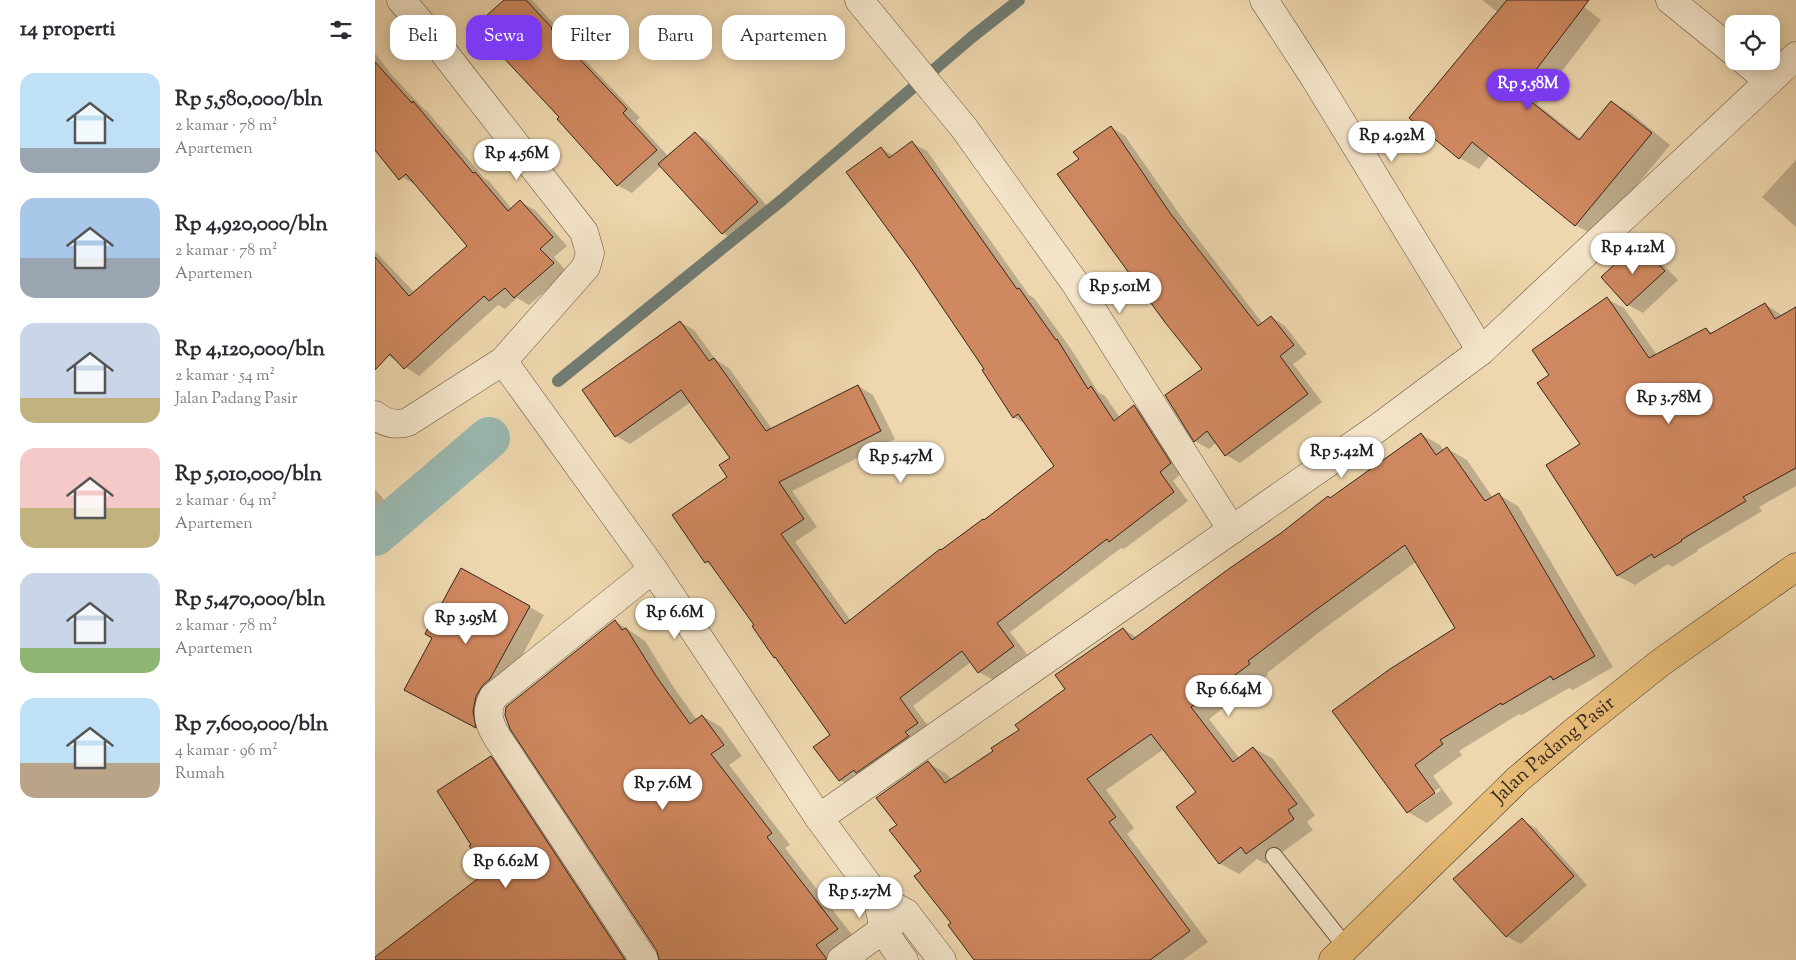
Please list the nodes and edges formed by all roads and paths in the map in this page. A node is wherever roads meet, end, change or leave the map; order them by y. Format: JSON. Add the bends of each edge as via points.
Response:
{"nodes":[{"id":1,"x":401,"y":0,"type":"edge"},
{"id":2,"x":859,"y":0,"type":"edge"},
{"id":3,"x":1264,"y":0,"type":"edge"},
{"id":4,"x":1670,"y":0,"type":"edge"},
{"id":5,"x":1725,"y":45,"type":"edge"},
{"id":6,"x":1796,"y":56,"type":"edge"},
{"id":7,"x":1756,"y":70,"type":"edge"},
{"id":8,"x":1769,"y":81,"type":"junction"},
{"id":9,"x":1481,"y":351,"type":"junction"},
{"id":10,"x":503,"y":361,"type":"junction"},
{"id":11,"x":375,"y":415,"type":"edge"},
{"id":12,"x":1232,"y":530,"type":"junction"},
{"id":13,"x":1796,"y":567,"type":"edge"},
{"id":14,"x":653,"y":569,"type":"junction"},
{"id":15,"x":819,"y":818,"type":"junction"},
{"id":16,"x":1273,"y":856,"type":"dead end"},
{"id":17,"x":877,"y":898,"type":"junction"},
{"id":18,"x":905,"y":913,"type":"junction"},
{"id":19,"x":883,"y":929,"type":"junction"},
{"id":20,"x":1340,"y":954,"type":"edge"},
{"id":21,"x":644,"y":960,"type":"edge"},
{"id":22,"x":841,"y":960,"type":"edge"},
{"id":23,"x":904,"y":960,"type":"edge"},
{"id":24,"x":942,"y":960,"type":"edge"}],
"edges":[{"from":1,"to":10,"type":"street","via":[[584,232],[587,242],[590,253],[586,267]]},
{"from":2,"to":12,"type":"street","via":[[964,128],[1075,283]]},
{"from":3,"to":9,"type":"street"},
{"from":4,"to":5,"type":"street"},
{"from":6,"to":8,"type":"street"},
{"from":7,"to":8,"type":"street"},
{"from":8,"to":9,"type":"street"},
{"from":9,"to":12,"type":"street"},
{"from":10,"to":11,"type":"street","via":[[409,422],[390,424]]},
{"from":10,"to":14,"type":"street"},
{"from":12,"to":15,"type":"street"},
{"from":13,"to":20,"type":"highway","name":"Jalan Padang Pasir","via":[[1659,664],[1549,752]]},
{"from":14,"to":15,"type":"street"},
{"from":14,"to":21,"type":"street","via":[[493,697],[489,711],[497,737]]},
{"from":15,"to":17,"type":"street"},
{"from":16,"to":20,"type":"lane"},
{"from":17,"to":18,"type":"street"},
{"from":17,"to":19,"type":"street"},
{"from":18,"to":19,"type":"street"},
{"from":18,"to":24,"type":"street"},
{"from":19,"to":22,"type":"street"},
{"from":19,"to":23,"type":"street"}]}
